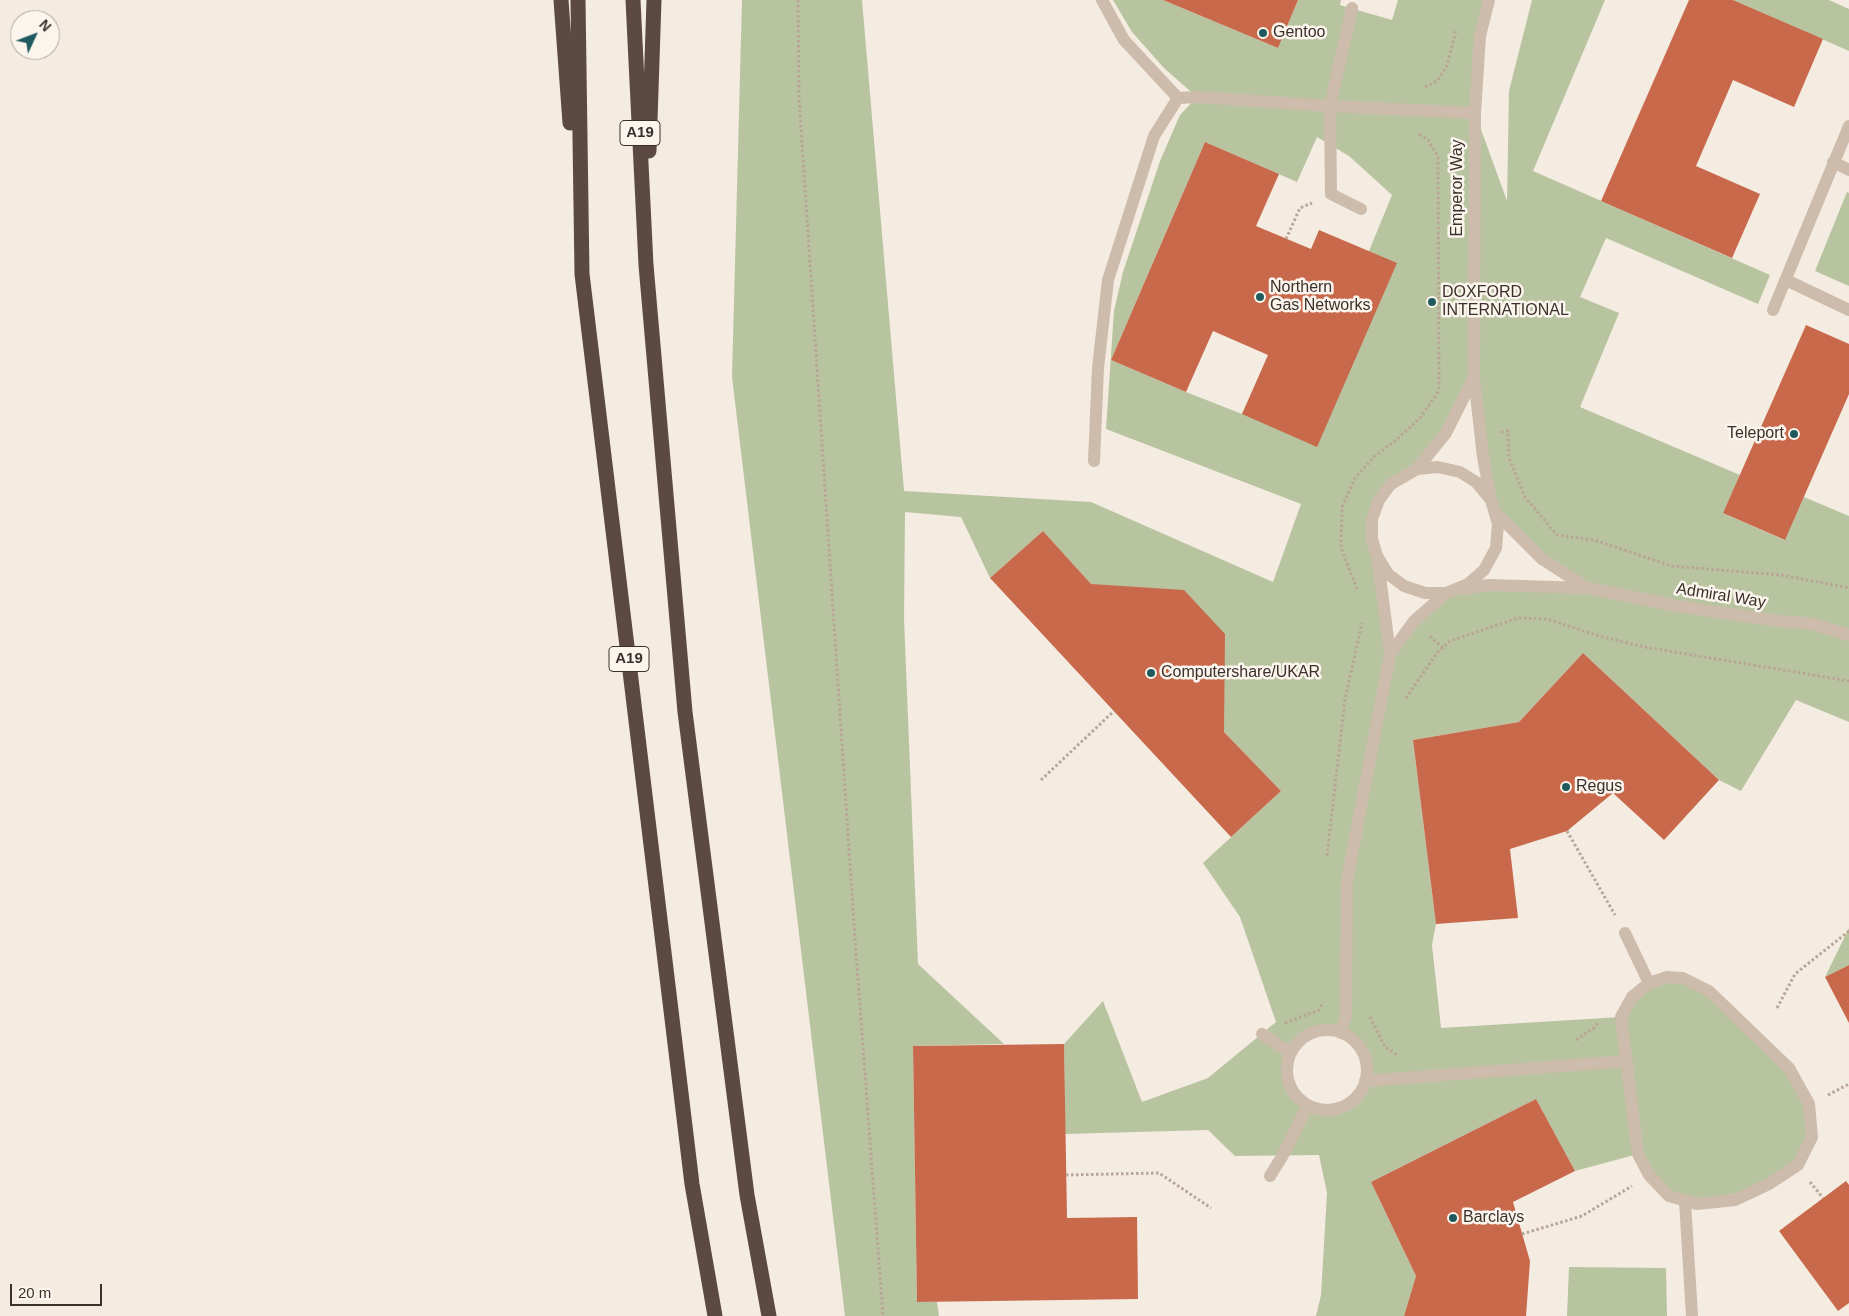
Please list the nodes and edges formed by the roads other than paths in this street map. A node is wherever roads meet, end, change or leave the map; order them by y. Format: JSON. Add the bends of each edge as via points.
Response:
{"nodes":[{"id":1,"x":561,"y":0,"type":"edge"},
{"id":2,"x":578,"y":0,"type":"edge"},
{"id":3,"x":633,"y":0,"type":"edge"},
{"id":4,"x":654,"y":0,"type":"edge"},
{"id":5,"x":1102,"y":0,"type":"edge"},
{"id":6,"x":1489,"y":0,"type":"edge"},
{"id":7,"x":1352,"y":8,"type":"dead end"},
{"id":8,"x":1178,"y":98,"type":"junction"},
{"id":9,"x":1330,"y":106,"type":"junction"},
{"id":10,"x":1475,"y":113,"type":"junction"},
{"id":11,"x":1849,"y":126,"type":"edge"},
{"id":12,"x":1833,"y":162,"type":"junction"},
{"id":13,"x":1849,"y":170,"type":"edge"},
{"id":14,"x":1361,"y":209,"type":"dead end"},
{"id":15,"x":646,"y":265,"type":"junction"},
{"id":16,"x":582,"y":274,"type":"junction"},
{"id":17,"x":1786,"y":280,"type":"junction"},
{"id":18,"x":1773,"y":310,"type":"dead end"},
{"id":19,"x":1849,"y":310,"type":"edge"},
{"id":20,"x":1474,"y":377,"type":"junction"},
{"id":21,"x":1094,"y":462,"type":"dead end"},
{"id":22,"x":1417,"y":469,"type":"junction"},
{"id":23,"x":1493,"y":506,"type":"junction"},
{"id":24,"x":1377,"y":556,"type":"junction"},
{"id":25,"x":1588,"y":588,"type":"junction"},
{"id":26,"x":1452,"y":592,"type":"junction"},
{"id":27,"x":1849,"y":635,"type":"edge"},
{"id":28,"x":1390,"y":654,"type":"junction"},
{"id":29,"x":1625,"y":933,"type":"road end"},
{"id":30,"x":1649,"y":983,"type":"junction"},
{"id":31,"x":1341,"y":1033,"type":"junction"},
{"id":32,"x":1262,"y":1034,"type":"dead end"},
{"id":33,"x":1290,"y":1053,"type":"junction"},
{"id":34,"x":1627,"y":1061,"type":"junction"},
{"id":35,"x":1365,"y":1081,"type":"junction"},
{"id":36,"x":1308,"y":1105,"type":"junction"},
{"id":37,"x":1270,"y":1176,"type":"dead end"},
{"id":38,"x":1685,"y":1201,"type":"junction"},
{"id":39,"x":715,"y":1316,"type":"edge"},
{"id":40,"x":769,"y":1316,"type":"edge"},
{"id":41,"x":1692,"y":1316,"type":"edge"}],
"edges":[{"from":1,"to":16,"type":"highway"},
{"from":2,"to":16,"type":"highway","number":"A19"},
{"from":3,"to":15,"type":"highway","number":"A19"},
{"from":4,"to":15,"type":"highway"},
{"from":5,"to":8,"type":"street","via":[[1124,40]]},
{"from":6,"to":10,"type":"street","name":"Emperor Way","via":[[1480,36]]},
{"from":7,"to":9,"type":"street"},
{"from":8,"to":9,"type":"street"},
{"from":8,"to":21,"type":"street","via":[[1154,136],[1108,280],[1098,368]]},
{"from":9,"to":10,"type":"street"},
{"from":9,"to":14,"type":"street","via":[[1331,194]]},
{"from":10,"to":20,"type":"street","name":"Emperor Way"},
{"from":11,"to":12,"type":"street"},
{"from":12,"to":13,"type":"street"},
{"from":12,"to":17,"type":"street"},
{"from":15,"to":40,"type":"highway","number":"A19","via":[[685,712],[747,1195]]},
{"from":16,"to":39,"type":"highway","number":"A19","via":[[692,1184]]},
{"from":17,"to":18,"type":"street"},
{"from":17,"to":19,"type":"street"},
{"from":20,"to":22,"type":"street","name":"Emperor Way","via":[[1446,433]]},
{"from":20,"to":23,"type":"street","name":"Emperor Way"},
{"from":22,"to":23,"type":"street","name":"Emperor Way","via":[[1438,466],[1460,472],[1476,482]]},
{"from":22,"to":24,"type":"street","name":"Emperor Way","via":[[1391,484],[1379,500],[1372,518],[1372,538]]},
{"from":23,"to":25,"type":"street","name":"Admiral Way","via":[[1542,559]]},
{"from":23,"to":26,"type":"street","name":"Emperor Way","via":[[1498,524],[1496,548],[1484,570]]},
{"from":24,"to":26,"type":"street","name":"Emperor Way","via":[[1388,574],[1404,586],[1424,593]]},
{"from":24,"to":28,"type":"street"},
{"from":25,"to":26,"type":"street","name":"Admiral Way","via":[[1488,585]]},
{"from":25,"to":27,"type":"street","name":"Admiral Way","via":[[1677,606],[1812,624]]},
{"from":26,"to":28,"type":"street","via":[[1414,621]]},
{"from":28,"to":31,"type":"street","via":[[1347,880],[1346,1015]]},
{"from":29,"to":30,"type":"street"},
{"from":30,"to":34,"type":"street","via":[[1632,996],[1621,1017]]},
{"from":30,"to":38,"type":"street","via":[[1667,977],[1683,978],[1709,991],[1789,1068],[1809,1104],[1812,1137],[1798,1165],[1769,1184],[1735,1200],[1697,1204]]},
{"from":31,"to":33,"type":"street","via":[[1320,1030],[1307,1035]]},
{"from":31,"to":35,"type":"street","via":[[1357,1043],[1364,1055]]},
{"from":32,"to":33,"type":"street"},
{"from":33,"to":36,"type":"street","via":[[1286,1066],[1288,1080],[1294,1093]]},
{"from":34,"to":35,"type":"street"},
{"from":34,"to":38,"type":"street","via":[[1638,1154],[1649,1175],[1669,1196]]},
{"from":35,"to":36,"type":"street","via":[[1354,1099],[1339,1108],[1326,1110]]},
{"from":36,"to":37,"type":"street"},
{"from":38,"to":41,"type":"street"}]}
